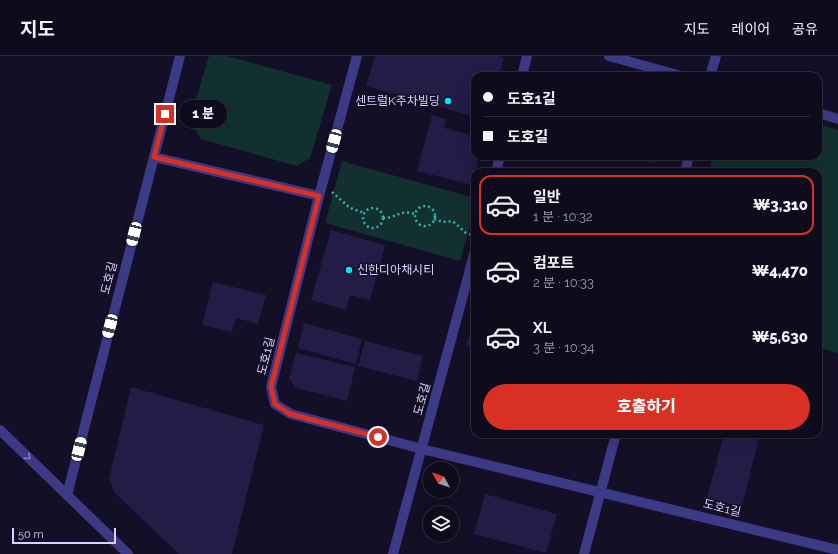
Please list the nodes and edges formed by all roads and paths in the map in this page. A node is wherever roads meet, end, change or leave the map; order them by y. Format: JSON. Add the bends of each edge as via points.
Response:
{"nodes":[{"id":1,"x":180,"y":56,"type":"edge"},
{"id":2,"x":357,"y":56,"type":"edge"},
{"id":3,"x":527,"y":56,"type":"edge"},
{"id":4,"x":609,"y":56,"type":"edge"},
{"id":5,"x":716,"y":56,"type":"edge"},
{"id":6,"x":523,"y":72,"type":"edge"},
{"id":7,"x":667,"y":72,"type":"edge"},
{"id":8,"x":711,"y":72,"type":"edge"},
{"id":9,"x":822,"y":115,"type":"edge"},
{"id":10,"x":838,"y":119,"type":"edge"},
{"id":11,"x":154,"y":157,"type":"junction"},
{"id":12,"x":323,"y":184,"type":"junction"},
{"id":13,"x":319,"y":196,"type":"junction"},
{"id":14,"x":365,"y":213,"type":"junction"},
{"id":15,"x":415,"y":214,"type":"junction"},
{"id":16,"x":383,"y":218,"type":"junction"},
{"id":17,"x":434,"y":219,"type":"junction"},
{"id":18,"x":471,"y":235,"type":"edge"},
{"id":19,"x":471,"y":266,"type":"edge"},
{"id":20,"x":0,"y":430,"type":"edge"},
{"id":21,"x":615,"y":438,"type":"edge"},
{"id":22,"x":422,"y":449,"type":"junction"},
{"id":23,"x":601,"y":492,"type":"junction"},
{"id":24,"x":67,"y":495,"type":"junction"},
{"id":25,"x":838,"y":550,"type":"edge"},
{"id":26,"x":128,"y":554,"type":"edge"},
{"id":27,"x":393,"y":554,"type":"edge"},
{"id":28,"x":584,"y":554,"type":"edge"}],
"edges":[{"from":1,"to":11,"type":"street","name":"도호길"},
{"from":2,"to":12,"type":"street","name":"도호1길"},
{"from":3,"to":6,"type":"street"},
{"from":4,"to":7,"type":"street"},
{"from":5,"to":8,"type":"street"},
{"from":9,"to":10,"type":"street"},
{"from":11,"to":13,"type":"street"},
{"from":11,"to":24,"type":"street","name":"도호길"},
{"from":12,"to":13,"type":"street","name":"도호1길"},
{"from":12,"to":14,"type":"path","via":[[350,208]]},
{"from":13,"to":22,"type":"street","name":"도호1길","via":[[271,387],[275,404],[290,414]]},
{"from":14,"to":16,"type":"path","via":[[376,208]]},
{"from":14,"to":16,"type":"path","via":[[364,222],[369,227],[379,226]]},
{"from":15,"to":16,"type":"path","via":[[404,212]]},
{"from":15,"to":17,"type":"path","via":[[416,221],[421,225],[427,226]]},
{"from":15,"to":17,"type":"path","via":[[424,206],[432,210]]},
{"from":17,"to":18,"type":"path","via":[[447,223],[451,221]]},
{"from":19,"to":22,"type":"street","name":"도호길"},
{"from":20,"to":24,"type":"street","one_way":true},
{"from":21,"to":23,"type":"street"},
{"from":22,"to":23,"type":"street","name":"도호1길"},
{"from":22,"to":27,"type":"street","name":"도호길"},
{"from":23,"to":25,"type":"street","name":"도호1길"},
{"from":23,"to":28,"type":"street"},
{"from":24,"to":26,"type":"street"}]}
